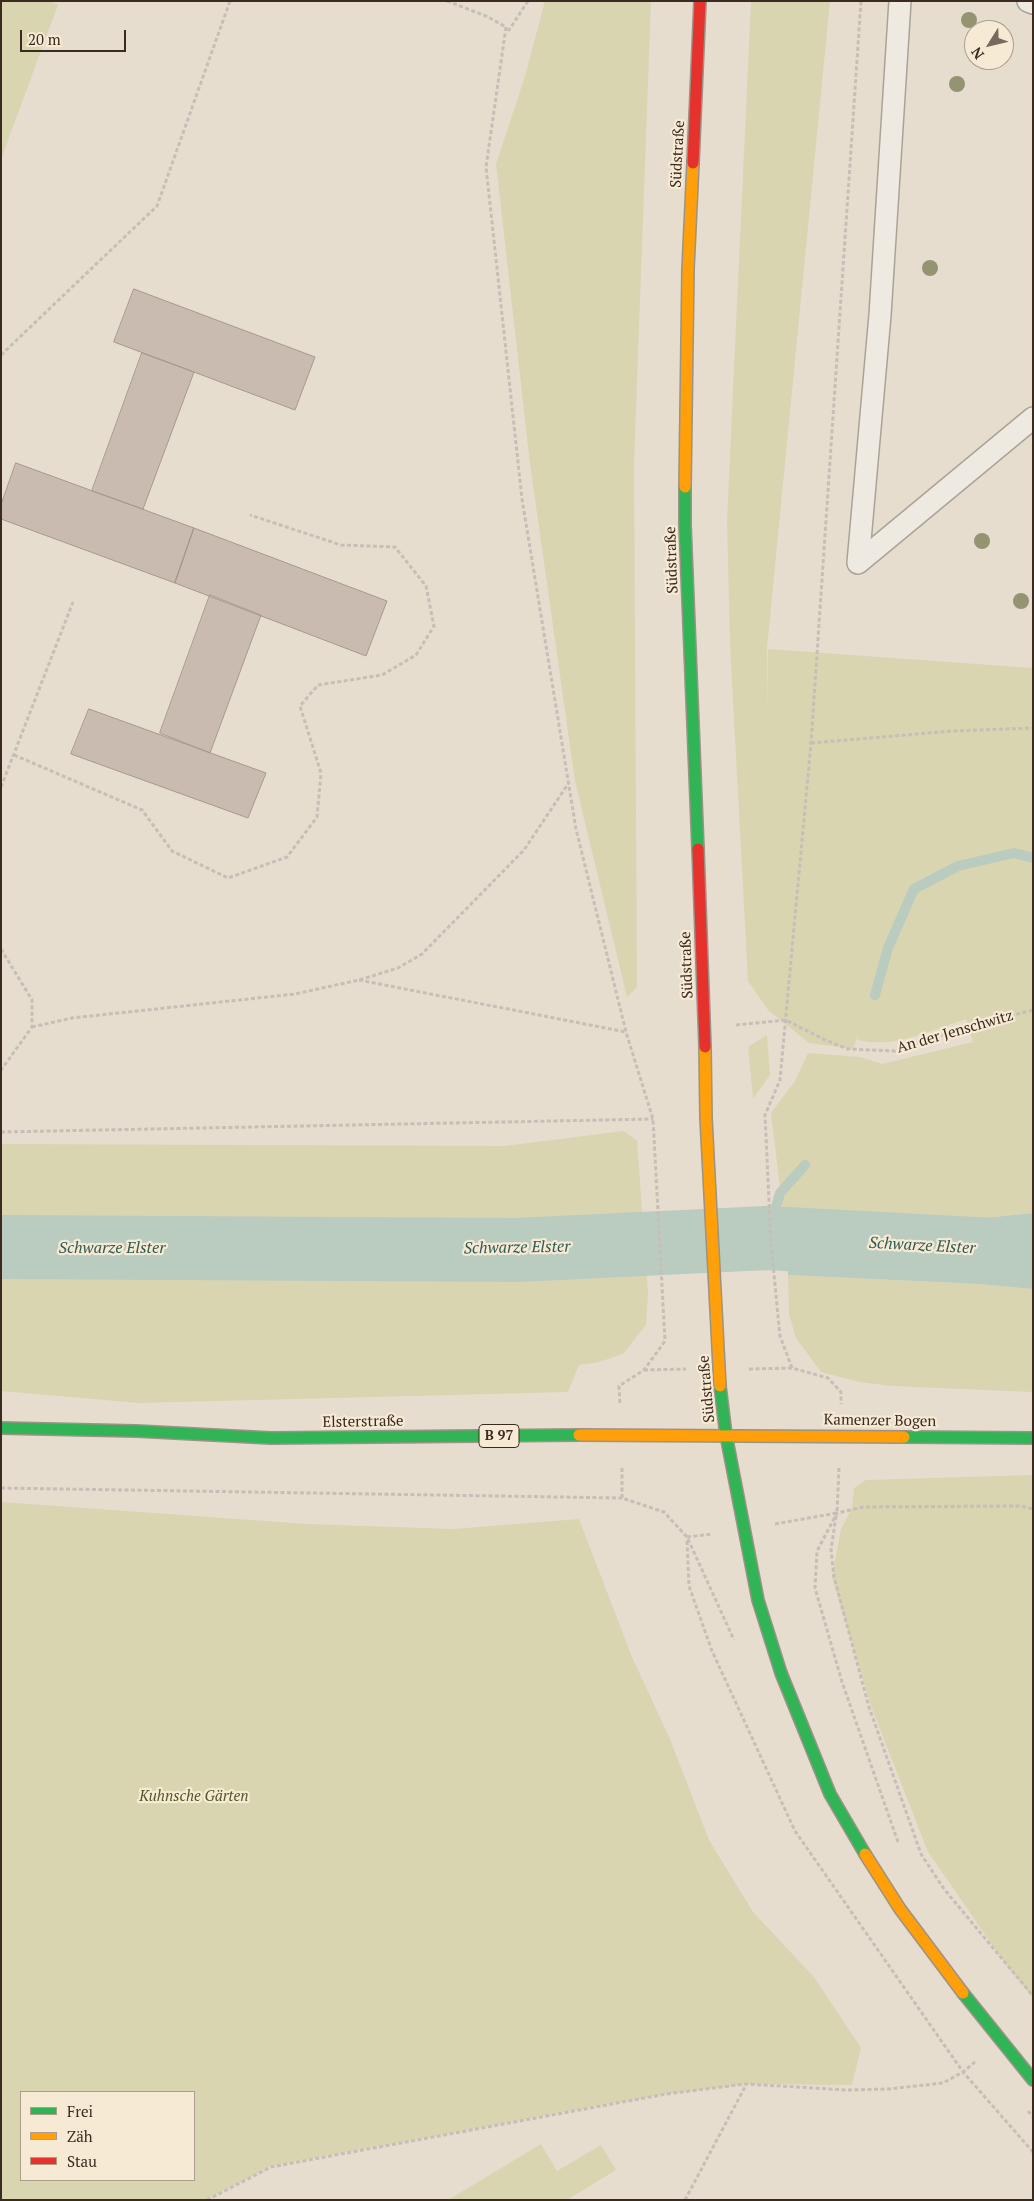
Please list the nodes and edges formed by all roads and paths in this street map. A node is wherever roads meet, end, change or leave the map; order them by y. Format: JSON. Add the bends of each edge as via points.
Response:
{"nodes":[{"id":1,"x":230,"y":1,"type":"edge"},
{"id":2,"x":447,"y":1,"type":"edge"},
{"id":3,"x":528,"y":1,"type":"edge"},
{"id":4,"x":700,"y":1,"type":"edge"},
{"id":5,"x":861,"y":1,"type":"edge"},
{"id":6,"x":900,"y":1,"type":"edge"},
{"id":7,"x":1028,"y":1,"type":"edge"},
{"id":8,"x":1033,"y":3,"type":"edge"},
{"id":9,"x":506,"y":27,"type":"junction"},
{"id":10,"x":1,"y":355,"type":"edge"},
{"id":11,"x":1033,"y":418,"type":"edge"},
{"id":12,"x":250,"y":515,"type":"dead end"},
{"id":13,"x":73,"y":602,"type":"dead end"},
{"id":14,"x":1033,"y":728,"type":"edge"},
{"id":15,"x":811,"y":743,"type":"junction"},
{"id":16,"x":14,"y":755,"type":"junction"},
{"id":17,"x":568,"y":783,"type":"junction"},
{"id":18,"x":1,"y":787,"type":"edge"},
{"id":19,"x":1,"y":949,"type":"edge"},
{"id":20,"x":358,"y":980,"type":"junction"},
{"id":21,"x":1033,"y":1010,"type":"edge"},
{"id":22,"x":786,"y":1020,"type":"junction"},
{"id":23,"x":32,"y":1026,"type":"junction"},
{"id":24,"x":704,"y":1028,"type":"junction"},
{"id":25,"x":626,"y":1032,"type":"junction"},
{"id":26,"x":1,"y":1070,"type":"edge"},
{"id":27,"x":653,"y":1119,"type":"junction"},
{"id":28,"x":1,"y":1132,"type":"edge"},
{"id":29,"x":665,"y":1341,"type":"dead end"},
{"id":30,"x":792,"y":1368,"type":"dead end"},
{"id":31,"x":1,"y":1428,"type":"edge"},
{"id":32,"x":726,"y":1435,"type":"junction"},
{"id":33,"x":1033,"y":1438,"type":"edge"},
{"id":34,"x":1,"y":1488,"type":"edge"},
{"id":35,"x":622,"y":1498,"type":"dead end"},
{"id":36,"x":1033,"y":1509,"type":"edge"},
{"id":37,"x":836,"y":1513,"type":"junction"},
{"id":38,"x":899,"y":1845,"type":"dead end"},
{"id":39,"x":1033,"y":1996,"type":"edge"},
{"id":40,"x":1004,"y":2045,"type":"junction"},
{"id":41,"x":1033,"y":2080,"type":"edge"},
{"id":42,"x":746,"y":2084,"type":"junction"},
{"id":43,"x":207,"y":2200,"type":"edge"},
{"id":44,"x":685,"y":2200,"type":"edge"}],
"edges":[{"from":1,"to":10,"type":"path","via":[[157,206]]},
{"from":2,"to":9,"type":"path"},
{"from":3,"to":9,"type":"path","via":[[509,30]]},
{"from":4,"to":24,"type":"main road","name":"Südstraße","via":[[688,269],[685,525]]},
{"from":5,"to":15,"type":"path"},
{"from":6,"to":11,"type":"lane","via":[[880,315],[858,563]]},
{"from":7,"to":8,"type":"lane"},
{"from":9,"to":17,"type":"path","via":[[486,167],[522,499]]},
{"from":12,"to":16,"type":"path","via":[[341,545],[394,547],[426,586],[434,626],[416,656],[382,675],[318,685],[300,706],[321,773],[318,808],[317,817],[287,857],[228,878],[172,851],[142,810]]},
{"from":13,"to":16,"type":"path"},
{"from":14,"to":15,"type":"path"},
{"from":15,"to":22,"type":"path"},
{"from":16,"to":18,"type":"path"},
{"from":17,"to":20,"type":"path","via":[[524,850],[422,954],[398,968]]},
{"from":17,"to":25,"type":"path","via":[[576,829]]},
{"from":19,"to":23,"type":"path","via":[[32,1000]]},
{"from":20,"to":23,"type":"path","via":[[295,994],[72,1018]]},
{"from":20,"to":25,"type":"path"},
{"from":21,"to":22,"type":"path","name":"An der Jenschwitz","via":[[967,1027],[895,1051],[848,1049]]},
{"from":22,"to":24,"type":"path"},
{"from":22,"to":30,"type":"path","via":[[780,1080],[765,1115],[771,1244],[780,1336]]},
{"from":23,"to":26,"type":"path"},
{"from":24,"to":32,"type":"main road","name":"Südstraße","via":[[718,1369]]},
{"from":25,"to":27,"type":"path"},
{"from":27,"to":28,"type":"path"},
{"from":27,"to":29,"type":"path"},
{"from":31,"to":32,"type":"main road","name":"Elsterstraße","number":"B 97","via":[[271,1438]]},
{"from":32,"to":33,"type":"main road","name":"Kamenzer Bogen","number":"B 97"},
{"from":32,"to":40,"type":"main road","name":"Südstraße","via":[[758,1600],[781,1673],[830,1794],[900,1909]]},
{"from":34,"to":35,"type":"path"},
{"from":36,"to":37,"type":"path","via":[[1021,1506],[863,1507]]},
{"from":37,"to":38,"type":"path","via":[[817,1551],[815,1588],[842,1682]]},
{"from":37,"to":39,"type":"path","via":[[831,1550],[834,1577],[869,1707],[921,1854],[944,1889]]},
{"from":40,"to":41,"type":"main road","name":"Südstraße"},
{"from":40,"to":42,"type":"path","via":[[943,2083],[847,2090]]},
{"from":42,"to":43,"type":"path","via":[[666,2094],[271,2167]]},
{"from":42,"to":44,"type":"path"}]}
